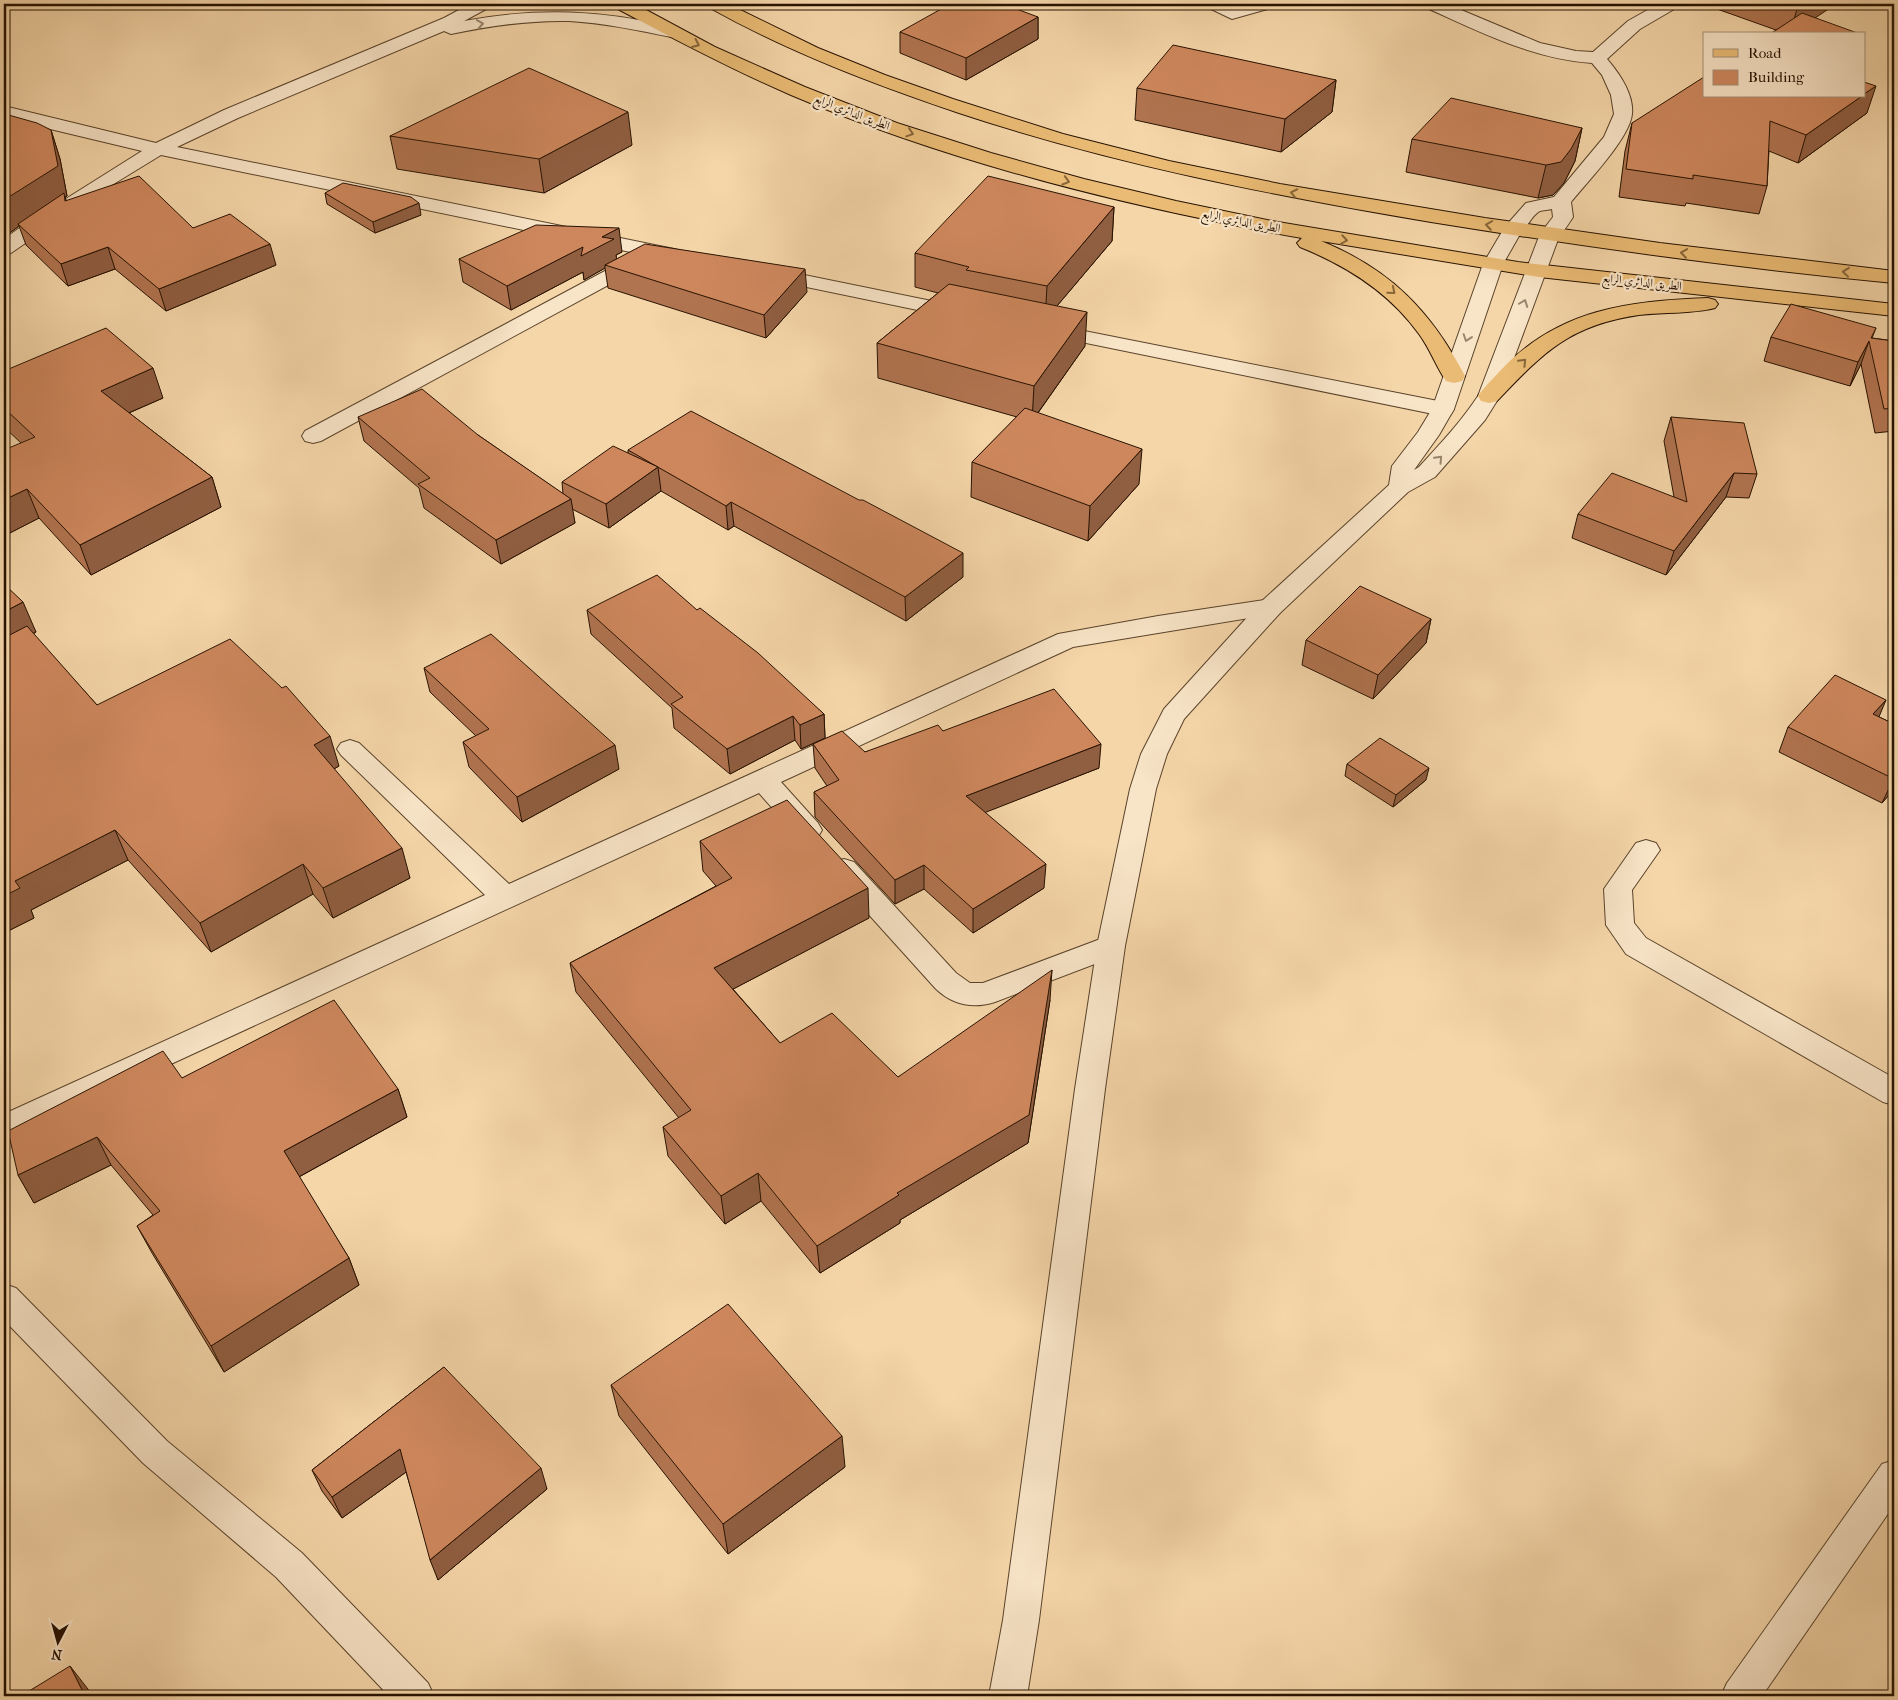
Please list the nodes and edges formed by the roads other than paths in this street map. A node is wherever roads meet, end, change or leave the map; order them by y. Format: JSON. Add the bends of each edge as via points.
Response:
{"nodes":[{"id":1,"x":482,"y":4,"type":"edge"},
{"id":2,"x":622,"y":4,"type":"edge"},
{"id":3,"x":716,"y":4,"type":"edge"},
{"id":4,"x":1215,"y":4,"type":"edge"},
{"id":5,"x":1265,"y":4,"type":"edge"},
{"id":6,"x":1432,"y":4,"type":"edge"},
{"id":7,"x":1670,"y":4,"type":"edge"},
{"id":8,"x":671,"y":32,"type":"junction"},
{"id":9,"x":415,"y":36,"type":"junction"},
{"id":10,"x":1597,"y":58,"type":"junction"},
{"id":11,"x":9,"y":118,"type":"edge"},
{"id":12,"x":158,"y":149,"type":"junction"},
{"id":13,"x":1561,"y":201,"type":"junction"},
{"id":14,"x":1254,"y":225,"type":"junction"},
{"id":15,"x":1513,"y":229,"type":"junction"},
{"id":16,"x":1550,"y":234,"type":"junction"},
{"id":17,"x":4,"y":249,"type":"edge"},
{"id":18,"x":657,"y":251,"type":"junction"},
{"id":19,"x":693,"y":259,"type":"edge"},
{"id":20,"x":1493,"y":264,"type":"junction"},
{"id":21,"x":748,"y":270,"type":"edge"},
{"id":22,"x":1536,"y":271,"type":"junction"},
{"id":23,"x":1894,"y":278,"type":"edge"},
{"id":24,"x":1820,"y":302,"type":"junction"},
{"id":25,"x":1894,"y":310,"type":"edge"},
{"id":26,"x":978,"y":316,"type":"edge"},
{"id":27,"x":1027,"y":326,"type":"edge"},
{"id":28,"x":1454,"y":376,"type":"junction"},
{"id":29,"x":1489,"y":396,"type":"junction"},
{"id":30,"x":1443,"y":409,"type":"junction"},
{"id":31,"x":314,"y":436,"type":"dead end"},
{"id":32,"x":1400,"y":487,"type":"junction"},
{"id":33,"x":1271,"y":607,"type":"junction"},
{"id":34,"x":350,"y":748,"type":"dead end"},
{"id":35,"x":763,"y":780,"type":"junction"},
{"id":36,"x":1646,"y":850,"type":"dead end"},
{"id":37,"x":506,"y":898,"type":"junction"},
{"id":38,"x":1111,"y":946,"type":"junction"},
{"id":39,"x":1894,"y":1093,"type":"edge"},
{"id":40,"x":4,"y":1128,"type":"edge"},
{"id":41,"x":4,"y":1298,"type":"edge"},
{"id":42,"x":1894,"y":1476,"type":"edge"},
{"id":43,"x":416,"y":1696,"type":"edge"},
{"id":44,"x":1008,"y":1696,"type":"edge"},
{"id":45,"x":1740,"y":1696,"type":"edge"}],
"edges":[{"from":1,"to":9,"type":"street"},
{"from":2,"to":8,"type":"main road","name":"الطريق الدائري الرابع"},
{"from":15,"to":3,"type":"main road","one_way":true,"via":[[1301,194],[1133,158],[1019,126],[915,92],[810,52]]},
{"from":4,"to":5,"type":"street","via":[[1232,14]]},
{"from":6,"to":10,"type":"street","via":[[1559,55]]},
{"from":7,"to":10,"type":"street","via":[[1634,25]]},
{"from":9,"to":8,"type":"street","one_way":true,"via":[[547,16],[583,17]]},
{"from":8,"to":14,"type":"main road","name":"الطريق الدائري الرابع","one_way":true,"via":[[784,85],[895,128],[1102,191]]},
{"from":9,"to":12,"type":"street","via":[[231,114]]},
{"from":10,"to":13,"type":"street","via":[[1614,81],[1623,114],[1613,138]]},
{"from":11,"to":12,"type":"street"},
{"from":12,"to":17,"type":"street"},
{"from":12,"to":18,"type":"street"},
{"from":13,"to":15,"type":"street","via":[[1533,207]]},
{"from":13,"to":16,"type":"street","via":[[1563,217]]},
{"from":14,"to":20,"type":"main road","name":"الطريق الدائري الرابع","one_way":true},
{"from":14,"to":28,"type":"main road","one_way":true,"via":[[1329,251],[1387,286],[1420,319],[1442,349]]},
{"from":15,"to":16,"type":"main road"},
{"from":15,"to":20,"type":"street"},
{"from":16,"to":22,"type":"street"},
{"from":23,"to":16,"type":"main road","one_way":true},
{"from":18,"to":19,"type":"street"},
{"from":18,"to":31,"type":"street"},
{"from":20,"to":22,"type":"main road","name":"الطريق الدائري الرابع"},
{"from":20,"to":28,"type":"street","one_way":true},
{"from":21,"to":26,"type":"street"},
{"from":22,"to":24,"type":"main road","name":"الطريق الدائري الرابع"},
{"from":29,"to":22,"type":"street","one_way":true},
{"from":24,"to":25,"type":"main road","name":"الطريق الدائري الرابع"},
{"from":29,"to":24,"type":"main road","one_way":true,"via":[[1532,352],[1592,318],[1616,311],[1658,305]]},
{"from":27,"to":30,"type":"street"},
{"from":28,"to":30,"type":"street"},
{"from":32,"to":29,"type":"street","one_way":true,"via":[[1426,472],[1453,444]]},
{"from":30,"to":32,"type":"street","via":[[1428,435],[1403,466]]},
{"from":32,"to":33,"type":"street"},
{"from":33,"to":35,"type":"street","via":[[1067,640]]},
{"from":33,"to":38,"type":"street","via":[[1173,715],[1154,754],[1143,789]]},
{"from":34,"to":37,"type":"street"},
{"from":35,"to":37,"type":"street"},
{"from":35,"to":38,"type":"street","via":[[958,992],[973,996],[985,994]]},
{"from":36,"to":39,"type":"street","via":[[1618,889],[1620,924],[1636,946]]},
{"from":37,"to":40,"type":"street"},
{"from":38,"to":44,"type":"street","via":[[1021,1620]]},
{"from":41,"to":43,"type":"street","via":[[154,1452],[289,1565]]},
{"from":42,"to":45,"type":"street"}]}
